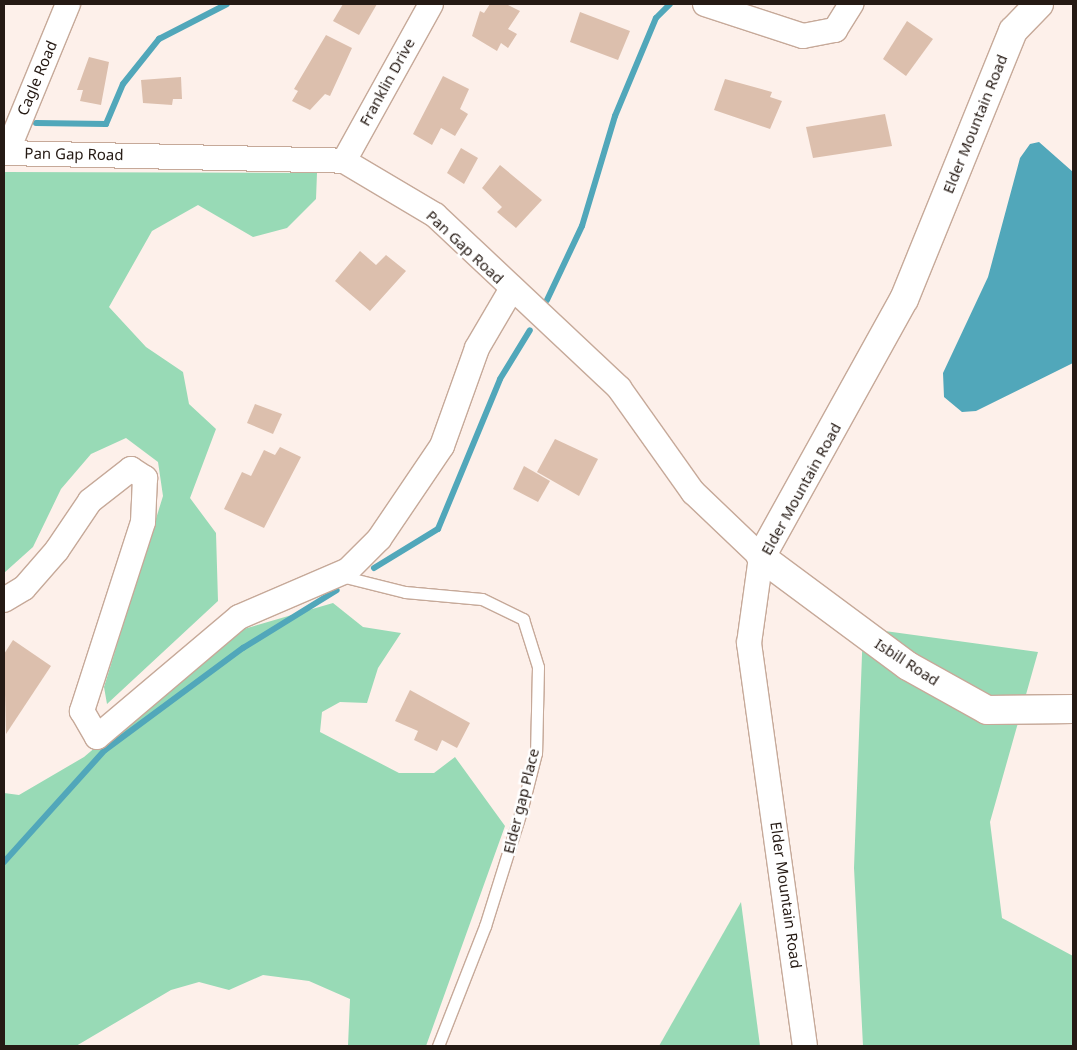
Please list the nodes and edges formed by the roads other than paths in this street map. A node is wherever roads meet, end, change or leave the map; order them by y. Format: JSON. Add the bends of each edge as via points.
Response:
{"nodes":[{"id":1,"x":68,"y":4,"type":"edge"},
{"id":2,"x":431,"y":4,"type":"edge"},
{"id":3,"x":705,"y":4,"type":"edge"},
{"id":4,"x":851,"y":4,"type":"edge"},
{"id":5,"x":1039,"y":4,"type":"edge"},
{"id":6,"x":5,"y":152,"type":"edge"},
{"id":7,"x":344,"y":161,"type":"junction"},
{"id":8,"x":511,"y":290,"type":"junction"},
{"id":9,"x":761,"y":557,"type":"junction"},
{"id":10,"x":337,"y":574,"type":"junction"},
{"id":11,"x":4,"y":600,"type":"edge"},
{"id":12,"x":1073,"y":709,"type":"edge"},
{"id":13,"x":438,"y":1046,"type":"edge"},
{"id":14,"x":805,"y":1046,"type":"edge"}],
"edges":[{"from":1,"to":6,"type":"street","name":"Cagle Road"},
{"from":2,"to":7,"type":"street","name":"Franklin Drive"},
{"from":3,"to":4,"type":"street","via":[[803,36],[835,30]]},
{"from":5,"to":9,"type":"street","name":"Elder Mountain Road","via":[[1013,31],[904,299]]},
{"from":6,"to":7,"type":"street","name":"Pan Gap Road"},
{"from":7,"to":8,"type":"street","name":"Pan Gap Road","via":[[435,215]]},
{"from":8,"to":9,"type":"street","name":"Pan Gap Road","via":[[619,388],[693,492]]},
{"from":8,"to":10,"type":"street","via":[[477,348],[442,446],[379,539]]},
{"from":9,"to":12,"type":"street","name":"Isbill Road","via":[[908,666],[986,710]]},
{"from":9,"to":14,"type":"street","name":"Elder Mountain Road","via":[[749,643]]},
{"from":10,"to":11,"type":"street","via":[[239,617],[97,737],[82,711],[142,522],[145,478],[132,469],[90,501],[57,550],[24,588]]},
{"from":10,"to":13,"type":"lane","name":"Elder gap Place","via":[[404,592],[482,599],[523,619],[538,667],[536,753],[522,808],[485,926]]}]}
